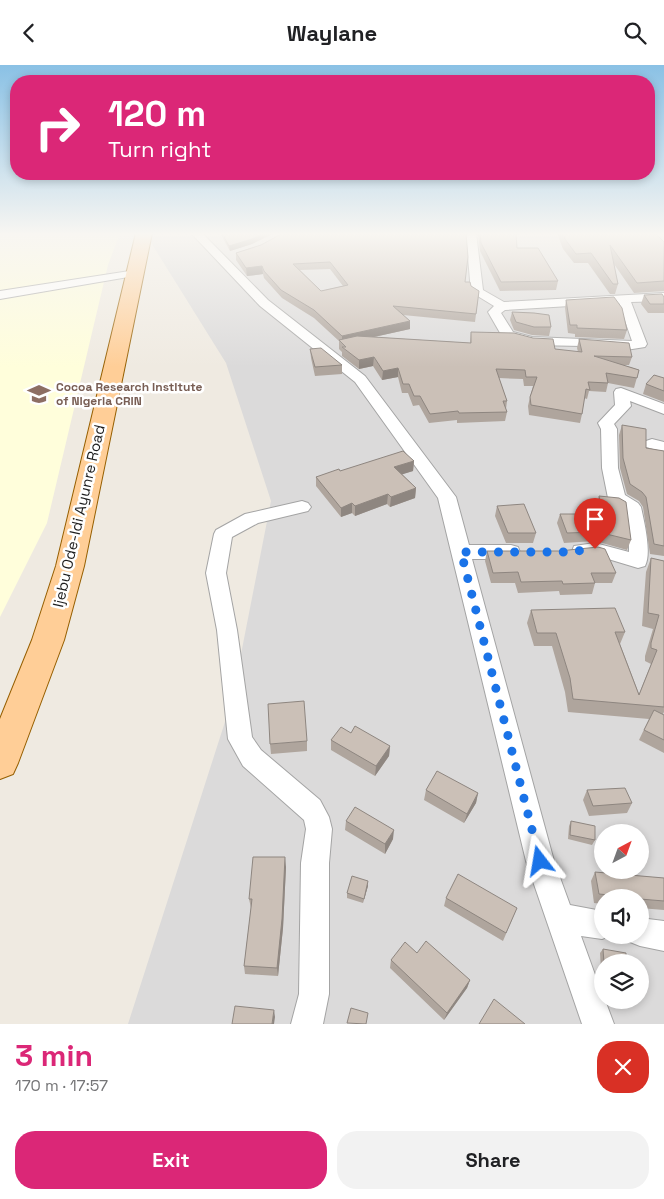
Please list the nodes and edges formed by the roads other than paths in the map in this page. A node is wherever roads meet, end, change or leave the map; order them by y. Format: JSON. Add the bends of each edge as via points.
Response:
{"nodes":[{"id":1,"x":107,"y":278,"type":"edge"},
{"id":2,"x":135,"y":278,"type":"edge"},
{"id":3,"x":243,"y":278,"type":"edge"},
{"id":4,"x":475,"y":278,"type":"edge"},
{"id":5,"x":0,"y":295,"type":"edge"},
{"id":6,"x":664,"y":297,"type":"edge"},
{"id":7,"x":624,"y":299,"type":"junction"},
{"id":8,"x":502,"y":306,"type":"junction"},
{"id":9,"x":664,"y":409,"type":"edge"},
{"id":10,"x":302,"y":507,"type":"dead end"},
{"id":11,"x":461,"y":552,"type":"junction"},
{"id":12,"x":531,"y":552,"type":"edge"},
{"id":13,"x":563,"y":552,"type":"edge"},
{"id":14,"x":638,"y":561,"type":"junction"},
{"id":15,"x":658,"y":565,"type":"edge"},
{"id":16,"x":0,"y":763,"type":"edge"},
{"id":17,"x":560,"y":918,"type":"junction"},
{"id":18,"x":594,"y":924,"type":"edge"},
{"id":19,"x":649,"y":933,"type":"edge"},
{"id":20,"x":664,"y":936,"type":"edge"},
{"id":21,"x":306,"y":1024,"type":"edge"},
{"id":22,"x":598,"y":1024,"type":"edge"}],
"edges":[{"from":1,"to":5,"type":"street"},
{"from":2,"to":16,"type":"main road","name":"Ijebu Ode-Idi Ayunre Road","via":[[70,566],[48,640]]},
{"from":3,"to":11,"type":"street","via":[[264,303],[360,379],[447,497]]},
{"from":4,"to":8,"type":"street","via":[[477,292]]},
{"from":6,"to":7,"type":"street"},
{"from":7,"to":8,"type":"street"},
{"from":7,"to":8,"type":"street","via":[[640,344],[532,341],[508,335],[494,311]]},
{"from":9,"to":14,"type":"street","via":[[621,392],[624,406],[606,423],[617,499],[632,507],[638,538]]},
{"from":10,"to":21,"type":"street","via":[[256,516],[223,535],[216,573],[228,630],[240,739],[252,758],[311,808],[316,817],[314,994]]},
{"from":11,"to":12,"type":"street"},
{"from":11,"to":17,"type":"street","via":[[540,861]]},
{"from":13,"to":14,"type":"street","via":[[595,549]]},
{"from":14,"to":15,"type":"street"},
{"from":17,"to":18,"type":"street"},
{"from":17,"to":22,"type":"street"},
{"from":19,"to":20,"type":"street"}]}
